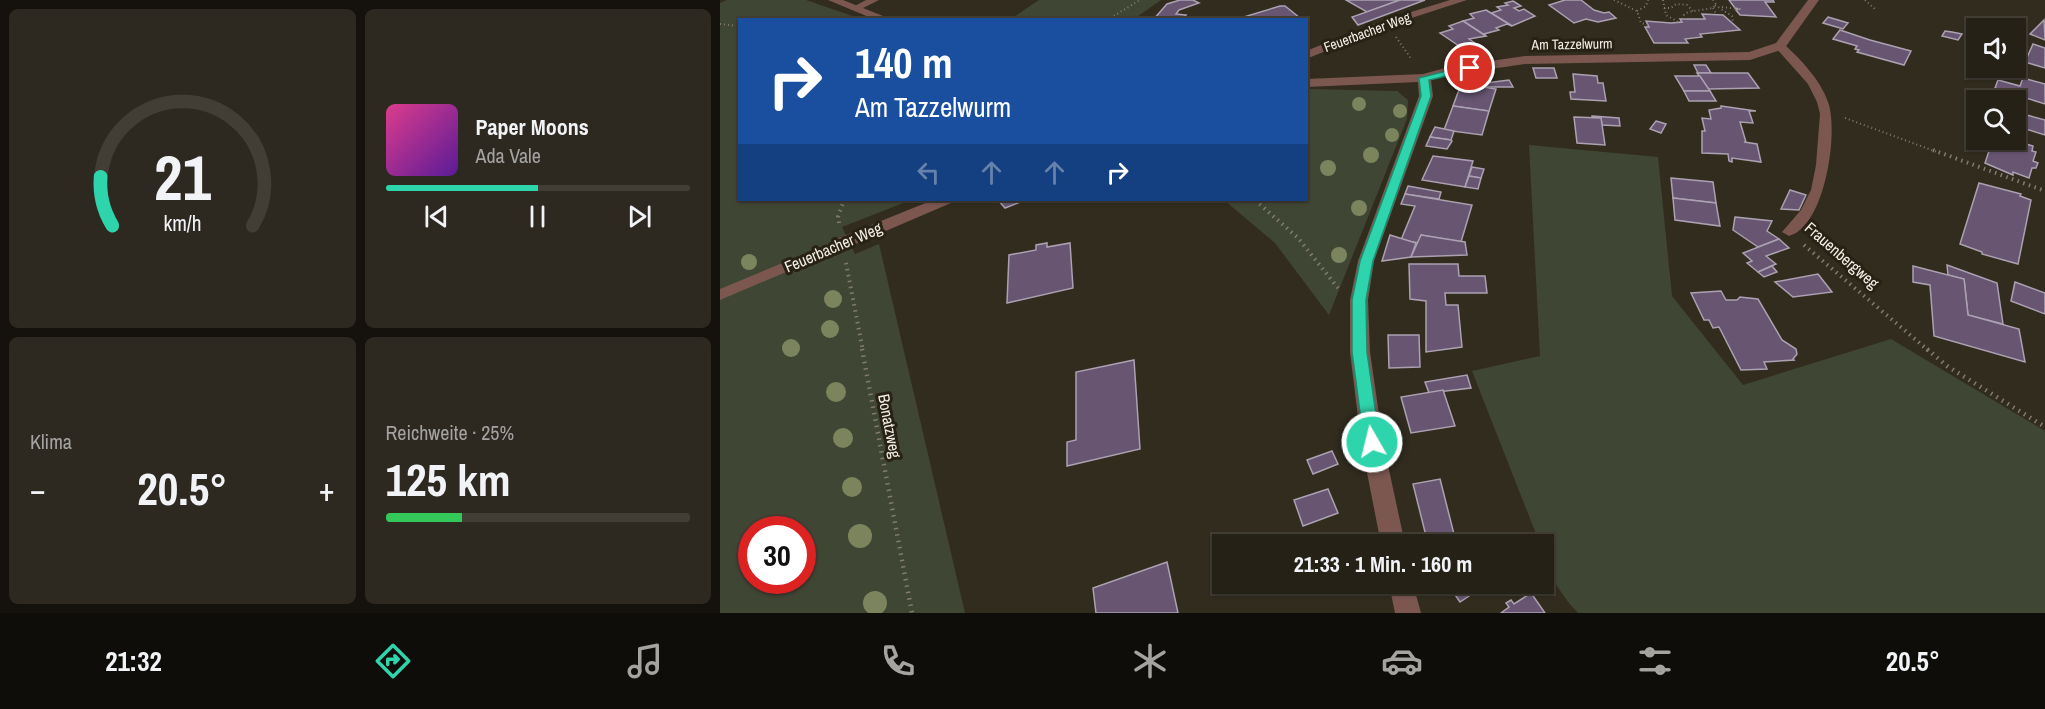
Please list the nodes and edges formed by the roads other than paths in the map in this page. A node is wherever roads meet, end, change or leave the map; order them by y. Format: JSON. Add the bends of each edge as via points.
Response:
{"nodes":[{"id":1,"x":833,"y":0,"type":"edge"},
{"id":2,"x":874,"y":0,"type":"edge"},
{"id":3,"x":1462,"y":0,"type":"edge"},
{"id":4,"x":1814,"y":0,"type":"edge"},
{"id":5,"x":856,"y":8,"type":"junction"},
{"id":6,"x":883,"y":18,"type":"edge"},
{"id":7,"x":1780,"y":46,"type":"junction"},
{"id":8,"x":1308,"y":54,"type":"edge"},
{"id":9,"x":1424,"y":78,"type":"junction"},
{"id":10,"x":1308,"y":83,"type":"edge"},
{"id":11,"x":944,"y":201,"type":"edge"},
{"id":12,"x":1789,"y":232,"type":"road end"},
{"id":13,"x":840,"y":244,"type":"joint"},
{"id":14,"x":720,"y":295,"type":"edge"},
{"id":15,"x":1391,"y":534,"type":"edge"},
{"id":16,"x":1403,"y":594,"type":"edge"},
{"id":17,"x":1408,"y":613,"type":"edge"}],
"edges":[{"from":1,"to":5,"type":"street"},
{"from":2,"to":5,"type":"lane"},
{"from":3,"to":8,"type":"street","name":"Feuerbacher Weg","via":[[1386,23]]},
{"from":4,"to":7,"type":"street"},
{"from":5,"to":6,"type":"street"},
{"from":7,"to":9,"type":"street","name":"Am Tazzelwurm","via":[[1750,56],[1526,60]]},
{"from":7,"to":12,"type":"lane","name":"Frauenbergweg","via":[[1802,70],[1825,111],[1824,163],[1817,194],[1803,219]]},
{"from":9,"to":10,"type":"street","name":"Am Tazzelwurm"},
{"from":9,"to":15,"type":"street","via":[[1426,96],[1366,261],[1359,300],[1359,352]]},
{"from":11,"to":13,"type":"street","name":"Feuerbacher Weg"},
{"from":13,"to":14,"type":"lane","name":"Feuerbacher Weg"},
{"from":16,"to":17,"type":"street"}]}
